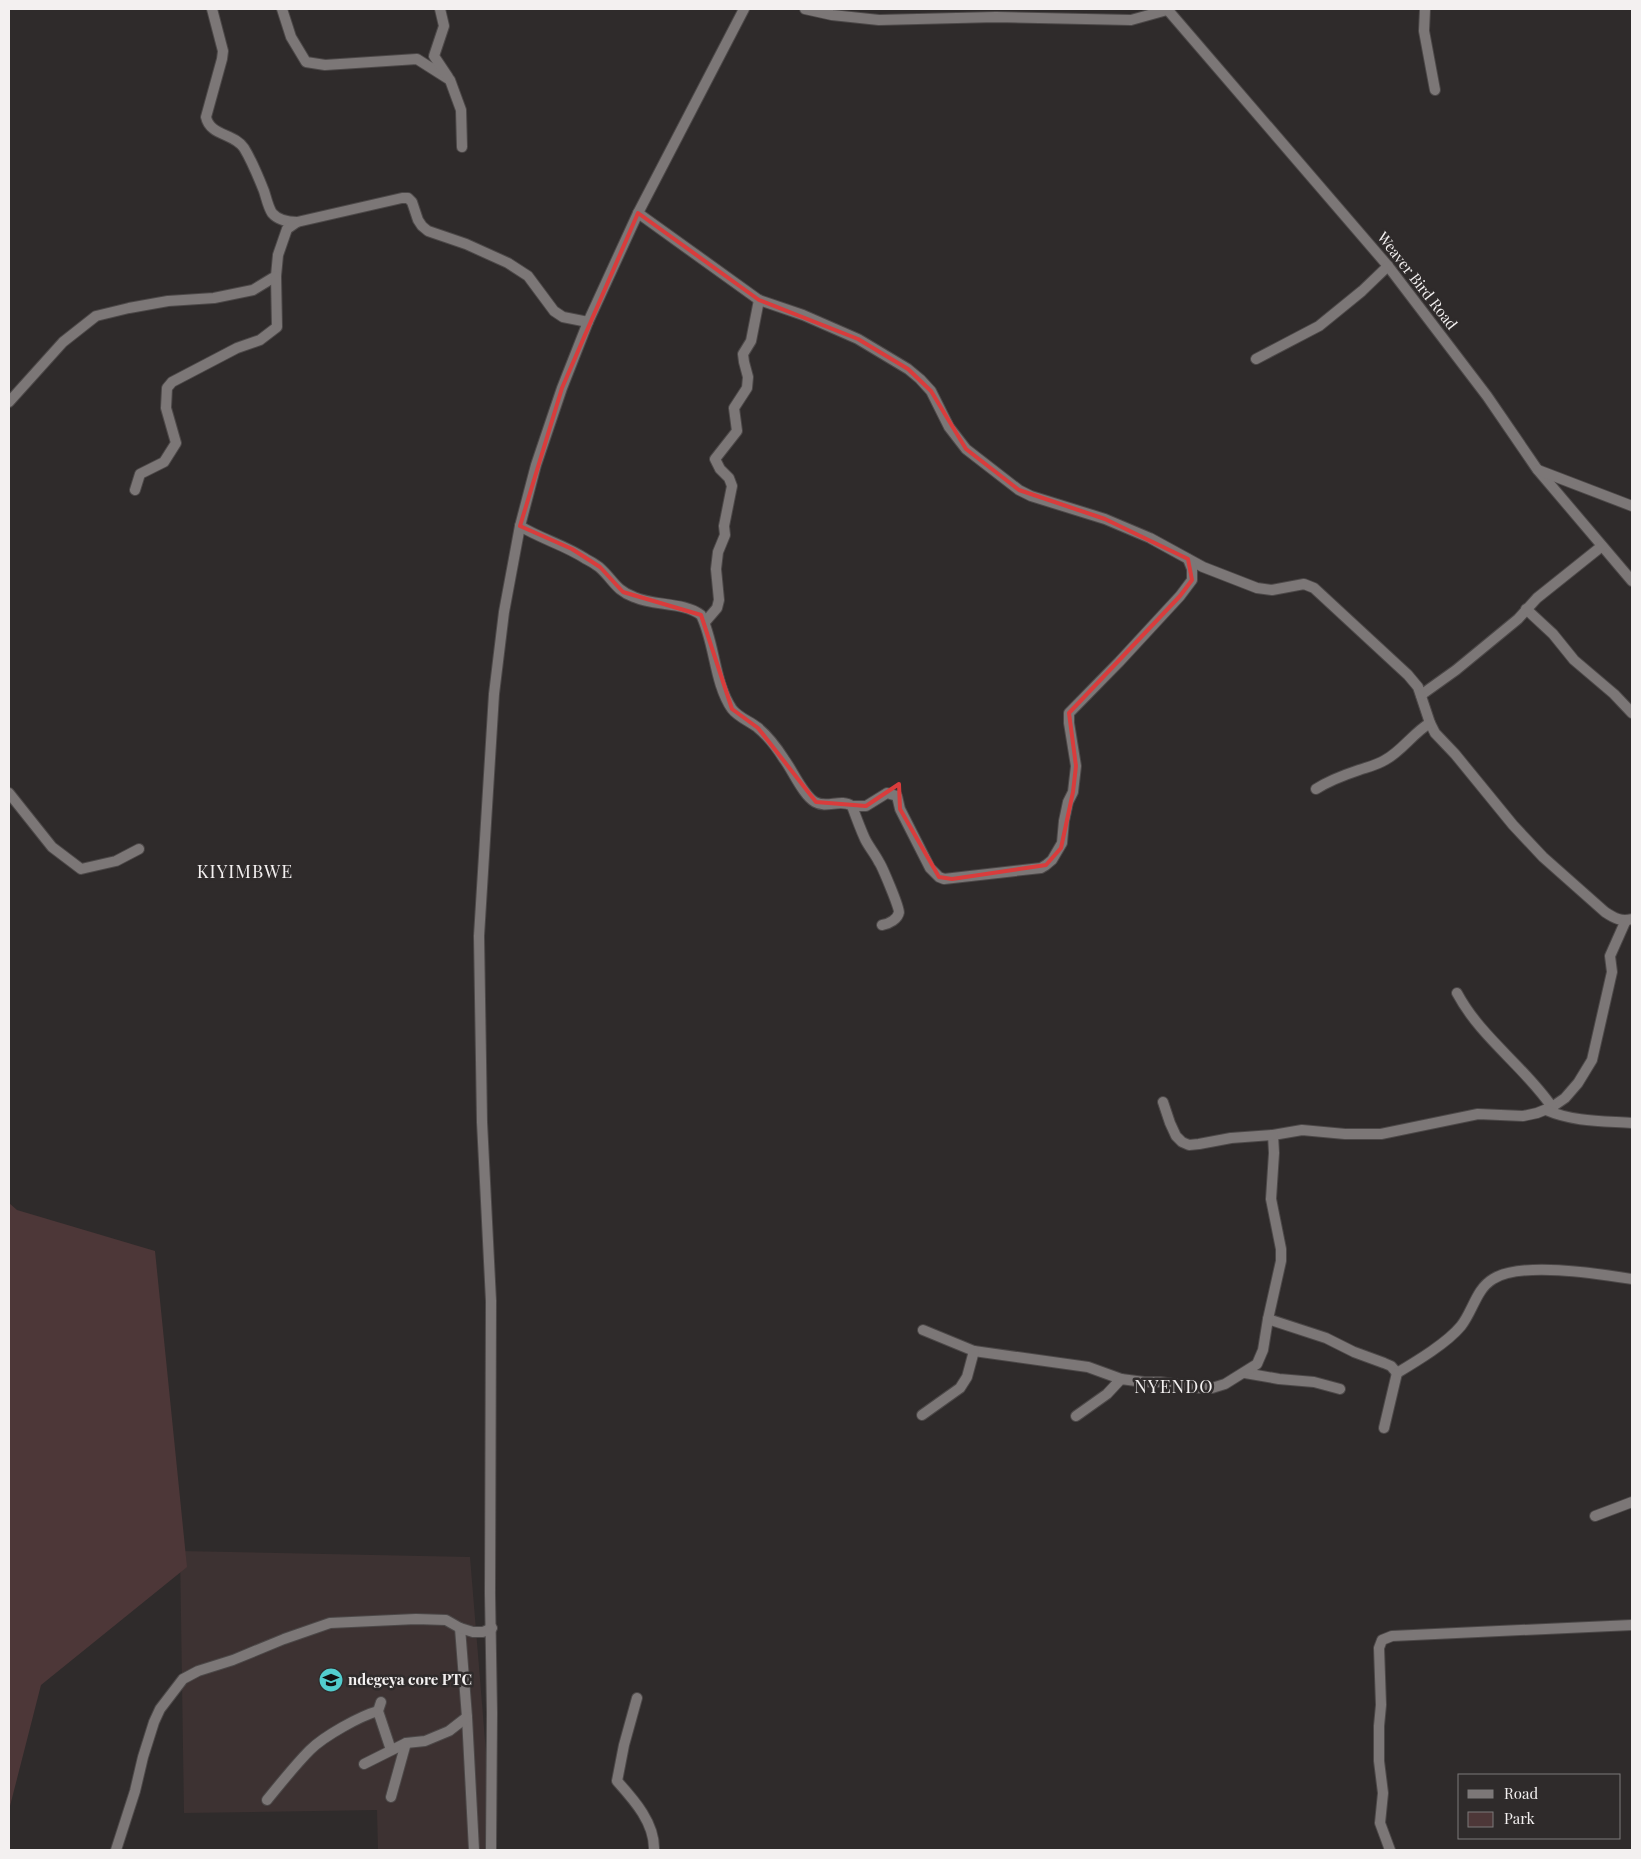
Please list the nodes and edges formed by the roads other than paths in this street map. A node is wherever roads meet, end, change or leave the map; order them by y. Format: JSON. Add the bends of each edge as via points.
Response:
{"nodes":[{"id":1,"x":212,"y":9,"type":"edge"},
{"id":2,"x":282,"y":9,"type":"edge"},
{"id":3,"x":440,"y":9,"type":"edge"},
{"id":4,"x":744,"y":9,"type":"edge"},
{"id":5,"x":806,"y":9,"type":"edge"},
{"id":6,"x":1167,"y":9,"type":"edge"},
{"id":7,"x":1426,"y":9,"type":"edge"},
{"id":8,"x":450,"y":80,"type":"junction"},
{"id":9,"x":1435,"y":90,"type":"dead end"},
{"id":10,"x":462,"y":147,"type":"dead end"},
{"id":11,"x":638,"y":213,"type":"junction"},
{"id":12,"x":297,"y":222,"type":"junction"},
{"id":13,"x":1388,"y":266,"type":"junction"},
{"id":14,"x":276,"y":276,"type":"junction"},
{"id":15,"x":759,"y":300,"type":"junction"},
{"id":16,"x":588,"y":322,"type":"junction"},
{"id":17,"x":1256,"y":358,"type":"dead end"},
{"id":18,"x":9,"y":402,"type":"edge"},
{"id":19,"x":1538,"y":469,"type":"junction"},
{"id":20,"x":135,"y":490,"type":"dead end"},
{"id":21,"x":1632,"y":506,"type":"edge"},
{"id":22,"x":520,"y":526,"type":"junction"},
{"id":23,"x":1602,"y":546,"type":"junction"},
{"id":24,"x":1188,"y":559,"type":"junction"},
{"id":25,"x":1632,"y":581,"type":"edge"},
{"id":26,"x":1526,"y":610,"type":"junction"},
{"id":27,"x":705,"y":622,"type":"junction"},
{"id":28,"x":1421,"y":695,"type":"junction"},
{"id":29,"x":1632,"y":714,"type":"edge"},
{"id":30,"x":1430,"y":723,"type":"junction"},
{"id":31,"x":1316,"y":789,"type":"dead end"},
{"id":32,"x":9,"y":793,"type":"edge"},
{"id":33,"x":852,"y":806,"type":"junction"},
{"id":34,"x":139,"y":849,"type":"dead end"},
{"id":35,"x":1629,"y":920,"type":"edge"},
{"id":36,"x":882,"y":926,"type":"dead end"},
{"id":37,"x":1458,"y":993,"type":"dead end"},
{"id":38,"x":1163,"y":1102,"type":"dead end"},
{"id":39,"x":1549,"y":1109,"type":"junction"},
{"id":40,"x":1632,"y":1123,"type":"edge"},
{"id":41,"x":1272,"y":1135,"type":"junction"},
{"id":42,"x":1632,"y":1279,"type":"edge"},
{"id":43,"x":1268,"y":1319,"type":"junction"},
{"id":44,"x":923,"y":1330,"type":"dead end"},
{"id":45,"x":974,"y":1351,"type":"junction"},
{"id":46,"x":1245,"y":1373,"type":"junction"},
{"id":47,"x":1397,"y":1373,"type":"junction"},
{"id":48,"x":1121,"y":1379,"type":"junction"},
{"id":49,"x":1340,"y":1389,"type":"dead end"},
{"id":50,"x":922,"y":1415,"type":"dead end"},
{"id":51,"x":1076,"y":1416,"type":"dead end"},
{"id":52,"x":1384,"y":1428,"type":"dead end"},
{"id":53,"x":1632,"y":1502,"type":"edge"},
{"id":54,"x":1594,"y":1516,"type":"dead end"},
{"id":55,"x":1632,"y":1625,"type":"edge"},
{"id":56,"x":460,"y":1628,"type":"junction"},
{"id":57,"x":492,"y":1628,"type":"junction"},
{"id":58,"x":637,"y":1698,"type":"dead end"},
{"id":59,"x":467,"y":1717,"type":"junction"},
{"id":60,"x":406,"y":1743,"type":"junction"},
{"id":61,"x":390,"y":1750,"type":"junction"},
{"id":62,"x":364,"y":1764,"type":"dead end"},
{"id":63,"x":391,"y":1797,"type":"dead end"},
{"id":64,"x":267,"y":1800,"type":"dead end"},
{"id":65,"x":116,"y":1850,"type":"edge"},
{"id":66,"x":474,"y":1850,"type":"edge"},
{"id":67,"x":491,"y":1850,"type":"edge"},
{"id":68,"x":654,"y":1850,"type":"edge"},
{"id":69,"x":1390,"y":1850,"type":"edge"}],
"edges":[{"from":1,"to":12,"type":"street","via":[[223,51],[206,116],[208,123],[212,129],[238,140],[244,148],[272,213],[288,222]]},
{"from":2,"to":8,"type":"street","via":[[291,37],[306,62],[417,59]]},
{"from":3,"to":8,"type":"street","via":[[444,26],[434,56]]},
{"from":4,"to":11,"type":"street"},
{"from":5,"to":6,"type":"street","via":[[879,20],[996,17],[1131,20]]},
{"from":6,"to":13,"type":"street","name":"Weaver Bird Road"},
{"from":7,"to":9,"type":"street","via":[[1424,31]]},
{"from":8,"to":10,"type":"street","via":[[461,110]]},
{"from":11,"to":15,"type":"street"},
{"from":11,"to":16,"type":"street"},
{"from":12,"to":14,"type":"street","via":[[287,229],[278,255]]},
{"from":12,"to":16,"type":"street","via":[[408,198],[418,220],[428,231],[508,263],[528,276],[554,311],[563,317]]},
{"from":13,"to":17,"type":"street","via":[[1319,326]]},
{"from":13,"to":19,"type":"street","name":"Weaver Bird Road"},
{"from":14,"to":18,"type":"street","via":[[254,290],[214,298],[168,301],[96,316],[63,342]]},
{"from":14,"to":20,"type":"street","via":[[276,327],[260,340],[237,348],[172,382],[167,388],[166,408],[176,443],[164,462],[140,474]]},
{"from":15,"to":24,"type":"street","via":[[858,339],[908,369],[931,391],[949,427],[966,449],[1019,490],[1105,519]]},
{"from":15,"to":27,"type":"street","via":[[751,341],[743,354],[748,388],[734,408],[737,431],[716,459],[732,486],[716,569],[719,600],[717,608]]},
{"from":16,"to":22,"type":"street","via":[[543,442]]},
{"from":19,"to":21,"type":"street"},
{"from":19,"to":23,"type":"street","name":"Weaver Bird Road"},
{"from":22,"to":27,"type":"street","via":[[572,549],[600,567],[622,592],[645,601],[697,611]]},
{"from":22,"to":57,"type":"street","via":[[504,612],[494,694],[479,936],[482,1122],[491,1301]]},
{"from":23,"to":25,"type":"street","name":"Weaver Bird Road"},
{"from":23,"to":26,"type":"street"},
{"from":24,"to":28,"type":"street","via":[[1257,588],[1272,590],[1304,584],[1314,588],[1408,675]]},
{"from":24,"to":33,"type":"street","via":[[1192,580],[1180,596],[1069,713],[1076,766],[1073,792],[1066,812],[1061,848],[1046,866],[944,879],[930,868],[900,809],[897,796],[886,793],[866,806]]},
{"from":26,"to":28,"type":"street","via":[[1456,670]]},
{"from":26,"to":29,"type":"street"},
{"from":27,"to":33,"type":"street","via":[[721,684],[732,709],[758,728],[811,798],[821,804]]},
{"from":28,"to":30,"type":"street"},
{"from":30,"to":31,"type":"street","via":[[1387,759],[1340,776]]},
{"from":30,"to":35,"type":"street","via":[[1435,733],[1543,857],[1605,912],[1615,919]]},
{"from":32,"to":34,"type":"street","via":[[52,847],[81,869],[116,861]]},
{"from":33,"to":36,"type":"street","via":[[900,911],[898,916]]},
{"from":35,"to":39,"type":"street","via":[[1610,956],[1612,972],[1592,1060],[1565,1098]]},
{"from":37,"to":39,"type":"street","via":[[1474,1020],[1542,1092]]},
{"from":38,"to":41,"type":"street","via":[[1176,1136],[1189,1145]]},
{"from":39,"to":40,"type":"street","via":[[1594,1122]]},
{"from":39,"to":41,"type":"street","via":[[1523,1116],[1478,1114],[1381,1134],[1302,1130]]},
{"from":41,"to":43,"type":"street","via":[[1271,1199],[1281,1260]]},
{"from":42,"to":47,"type":"street","via":[[1545,1269],[1494,1278],[1483,1289],[1464,1323],[1447,1340]]},
{"from":43,"to":46,"type":"street","via":[[1259,1360]]},
{"from":43,"to":47,"type":"street","via":[[1326,1338],[1391,1366]]},
{"from":44,"to":45,"type":"street"},
{"from":45,"to":48,"type":"street","via":[[1088,1367]]},
{"from":45,"to":50,"type":"street","via":[[967,1378],[960,1388]]},
{"from":46,"to":48,"type":"street","via":[[1212,1388]]},
{"from":46,"to":49,"type":"street","via":[[1314,1382]]},
{"from":47,"to":52,"type":"street"},
{"from":48,"to":51,"type":"street","via":[[1107,1394]]},
{"from":53,"to":54,"type":"street"},
{"from":55,"to":69,"type":"street","via":[[1392,1636],[1382,1640],[1379,1648],[1378,1726],[1383,1793],[1380,1822]]},
{"from":56,"to":57,"type":"street","via":[[483,1632]]},
{"from":56,"to":59,"type":"street"},
{"from":56,"to":65,"type":"street","via":[[446,1620],[330,1623],[183,1679],[154,1722]]},
{"from":57,"to":67,"type":"street"},
{"from":58,"to":68,"type":"street","via":[[617,1781],[639,1806],[654,1839]]},
{"from":59,"to":60,"type":"street","via":[[449,1731],[425,1741]]},
{"from":59,"to":66,"type":"street"},
{"from":60,"to":61,"type":"street"},
{"from":60,"to":63,"type":"street"},
{"from":61,"to":62,"type":"street"},
{"from":61,"to":64,"type":"street","via":[[379,1706],[312,1748]]}]}
